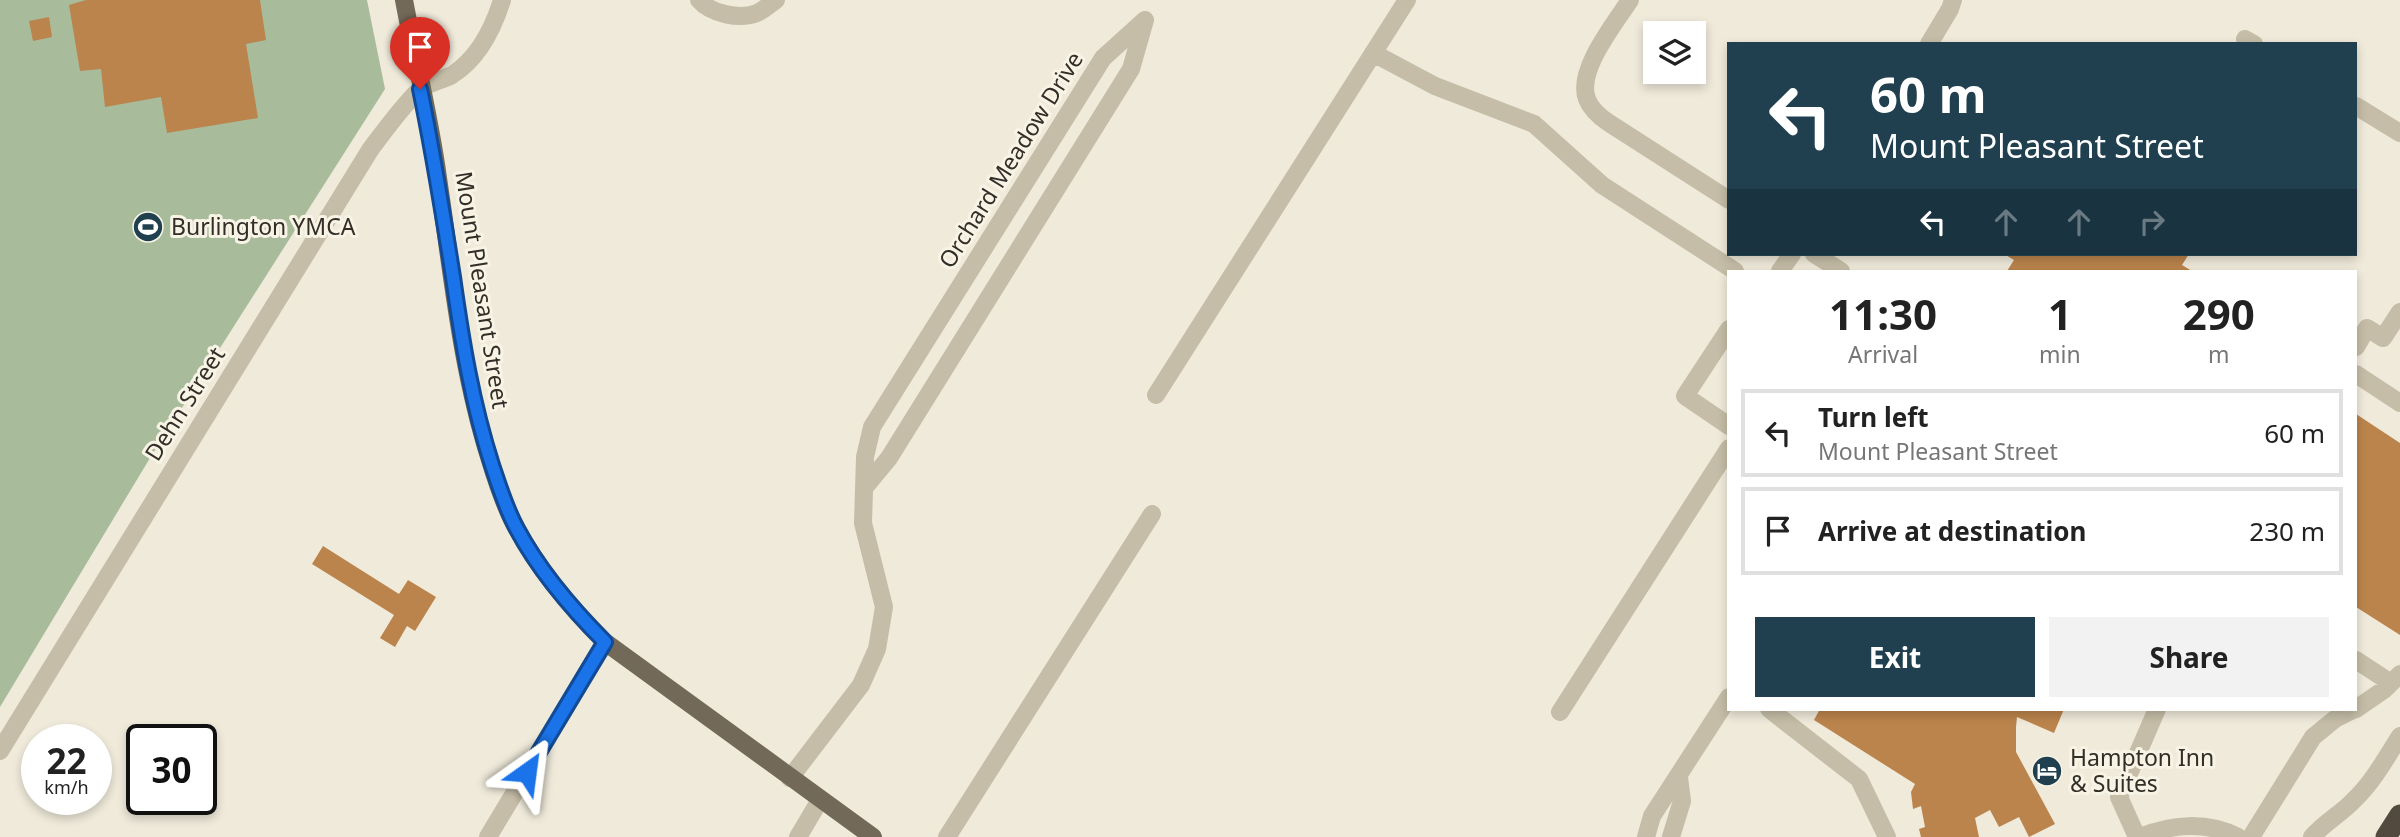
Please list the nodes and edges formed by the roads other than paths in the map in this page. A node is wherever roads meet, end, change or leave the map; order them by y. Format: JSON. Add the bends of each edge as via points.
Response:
{"nodes":[{"id":1,"x":404,"y":0,"type":"edge"},
{"id":2,"x":502,"y":0,"type":"edge"},
{"id":3,"x":699,"y":0,"type":"edge"},
{"id":4,"x":776,"y":0,"type":"edge"},
{"id":5,"x":1407,"y":0,"type":"edge"},
{"id":6,"x":1630,"y":0,"type":"edge"},
{"id":7,"x":1953,"y":0,"type":"edge"},
{"id":8,"x":1930,"y":42,"type":"edge"},
{"id":9,"x":1373,"y":53,"type":"junction"},
{"id":10,"x":420,"y":89,"type":"junction"},
{"id":11,"x":2357,"y":107,"type":"edge"},
{"id":12,"x":2400,"y":133,"type":"edge"},
{"id":13,"x":1727,"y":199,"type":"edge"},
{"id":14,"x":1817,"y":256,"type":"edge"},
{"id":15,"x":1733,"y":270,"type":"edge"},
{"id":16,"x":1838,"y":270,"type":"edge"},
{"id":17,"x":2400,"y":312,"type":"edge"},
{"id":18,"x":2361,"y":324,"type":"edge"},
{"id":19,"x":1727,"y":332,"type":"edge"},
{"id":20,"x":2357,"y":342,"type":"edge"},
{"id":21,"x":2357,"y":375,"type":"edge"},
{"id":22,"x":1156,"y":395,"type":"dead end"},
{"id":23,"x":2400,"y":403,"type":"edge"},
{"id":24,"x":1727,"y":425,"type":"edge"},
{"id":25,"x":1727,"y":451,"type":"edge"},
{"id":26,"x":865,"y":487,"type":"junction"},
{"id":27,"x":1152,"y":514,"type":"dead end"},
{"id":28,"x":605,"y":642,"type":"junction"},
{"id":29,"x":2357,"y":660,"type":"edge"},
{"id":30,"x":2395,"y":679,"type":"edge"},
{"id":31,"x":1727,"y":701,"type":"edge"},
{"id":32,"x":2357,"y":708,"type":"edge"},
{"id":33,"x":1772,"y":711,"type":"edge"},
{"id":34,"x":2156,"y":711,"type":"edge"},
{"id":35,"x":2351,"y":711,"type":"edge"},
{"id":36,"x":1560,"y":712,"type":"dead end"},
{"id":37,"x":2400,"y":736,"type":"edge"},
{"id":38,"x":0,"y":751,"type":"edge"},
{"id":39,"x":1679,"y":777,"type":"junction"},
{"id":40,"x":790,"y":778,"type":"junction"},
{"id":41,"x":821,"y":800,"type":"junction"},
{"id":42,"x":2400,"y":815,"type":"edge"},
{"id":43,"x":488,"y":837,"type":"edge"},
{"id":44,"x":797,"y":837,"type":"edge"},
{"id":45,"x":873,"y":837,"type":"edge"},
{"id":46,"x":947,"y":837,"type":"edge"},
{"id":47,"x":1646,"y":837,"type":"edge"},
{"id":48,"x":1671,"y":837,"type":"edge"},
{"id":49,"x":1887,"y":837,"type":"edge"},
{"id":50,"x":2138,"y":837,"type":"edge"},
{"id":51,"x":2238,"y":837,"type":"edge"},
{"id":52,"x":2251,"y":837,"type":"edge"},
{"id":53,"x":2312,"y":837,"type":"edge"},
{"id":54,"x":2386,"y":837,"type":"edge"}],
"edges":[{"from":1,"to":10,"type":"main road","name":"Mount Pleasant Street"},
{"from":2,"to":10,"type":"street","via":[[472,58],[452,75]]},
{"from":3,"to":4,"type":"street","via":[[726,15],[756,14]]},
{"from":5,"to":9,"type":"street"},
{"from":6,"to":13,"type":"street","via":[[1588,69],[1586,97],[1609,123]]},
{"from":7,"to":8,"type":"street"},
{"from":9,"to":15,"type":"street","via":[[1435,86],[1534,124],[1602,185]]},
{"from":9,"to":22,"type":"street"},
{"from":10,"to":28,"type":"main road","name":"Mount Pleasant Street","via":[[436,165],[465,365],[497,482],[516,528],[544,574]]},
{"from":10,"to":38,"type":"street","name":"Dehn Street","via":[[370,150]]},
{"from":11,"to":12,"type":"street"},
{"from":14,"to":16,"type":"street"},
{"from":17,"to":18,"type":"street","via":[[2384,338]]},
{"from":18,"to":20,"type":"street"},
{"from":19,"to":24,"type":"street","via":[[1685,396]]},
{"from":21,"to":23,"type":"street"},
{"from":25,"to":36,"type":"street"},
{"from":26,"to":26,"type":"street","name":"Orchard Meadow Drive","via":[[889,458],[1131,69],[1145,20],[1103,58],[873,427],[865,457]]},
{"from":26,"to":40,"type":"street","name":"Orchard Meadow Drive","via":[[863,523],[884,607],[877,649],[861,685]]},
{"from":27,"to":46,"type":"street"},
{"from":28,"to":40,"type":"main road","name":"Mount Pleasant Street"},
{"from":28,"to":43,"type":"street"},
{"from":29,"to":30,"type":"street"},
{"from":30,"to":32,"type":"street"},
{"from":31,"to":39,"type":"street"},
{"from":33,"to":49,"type":"street","via":[[1859,779]]},
{"from":34,"to":50,"type":"street","via":[[2119,797]]},
{"from":35,"to":52,"type":"street","via":[[2313,737]]},
{"from":37,"to":53,"type":"street","via":[[2364,790]]},
{"from":39,"to":47,"type":"street","via":[[1652,816]]},
{"from":39,"to":48,"type":"street","via":[[1682,801]]},
{"from":40,"to":41,"type":"main road","name":"Mount Pleasant Street"},
{"from":41,"to":44,"type":"street"},
{"from":41,"to":45,"type":"main road","name":"Mount Pleasant Street"},
{"from":42,"to":54,"type":"highway"},
{"from":50,"to":51,"type":"street","via":[[2186,825]]}]}
